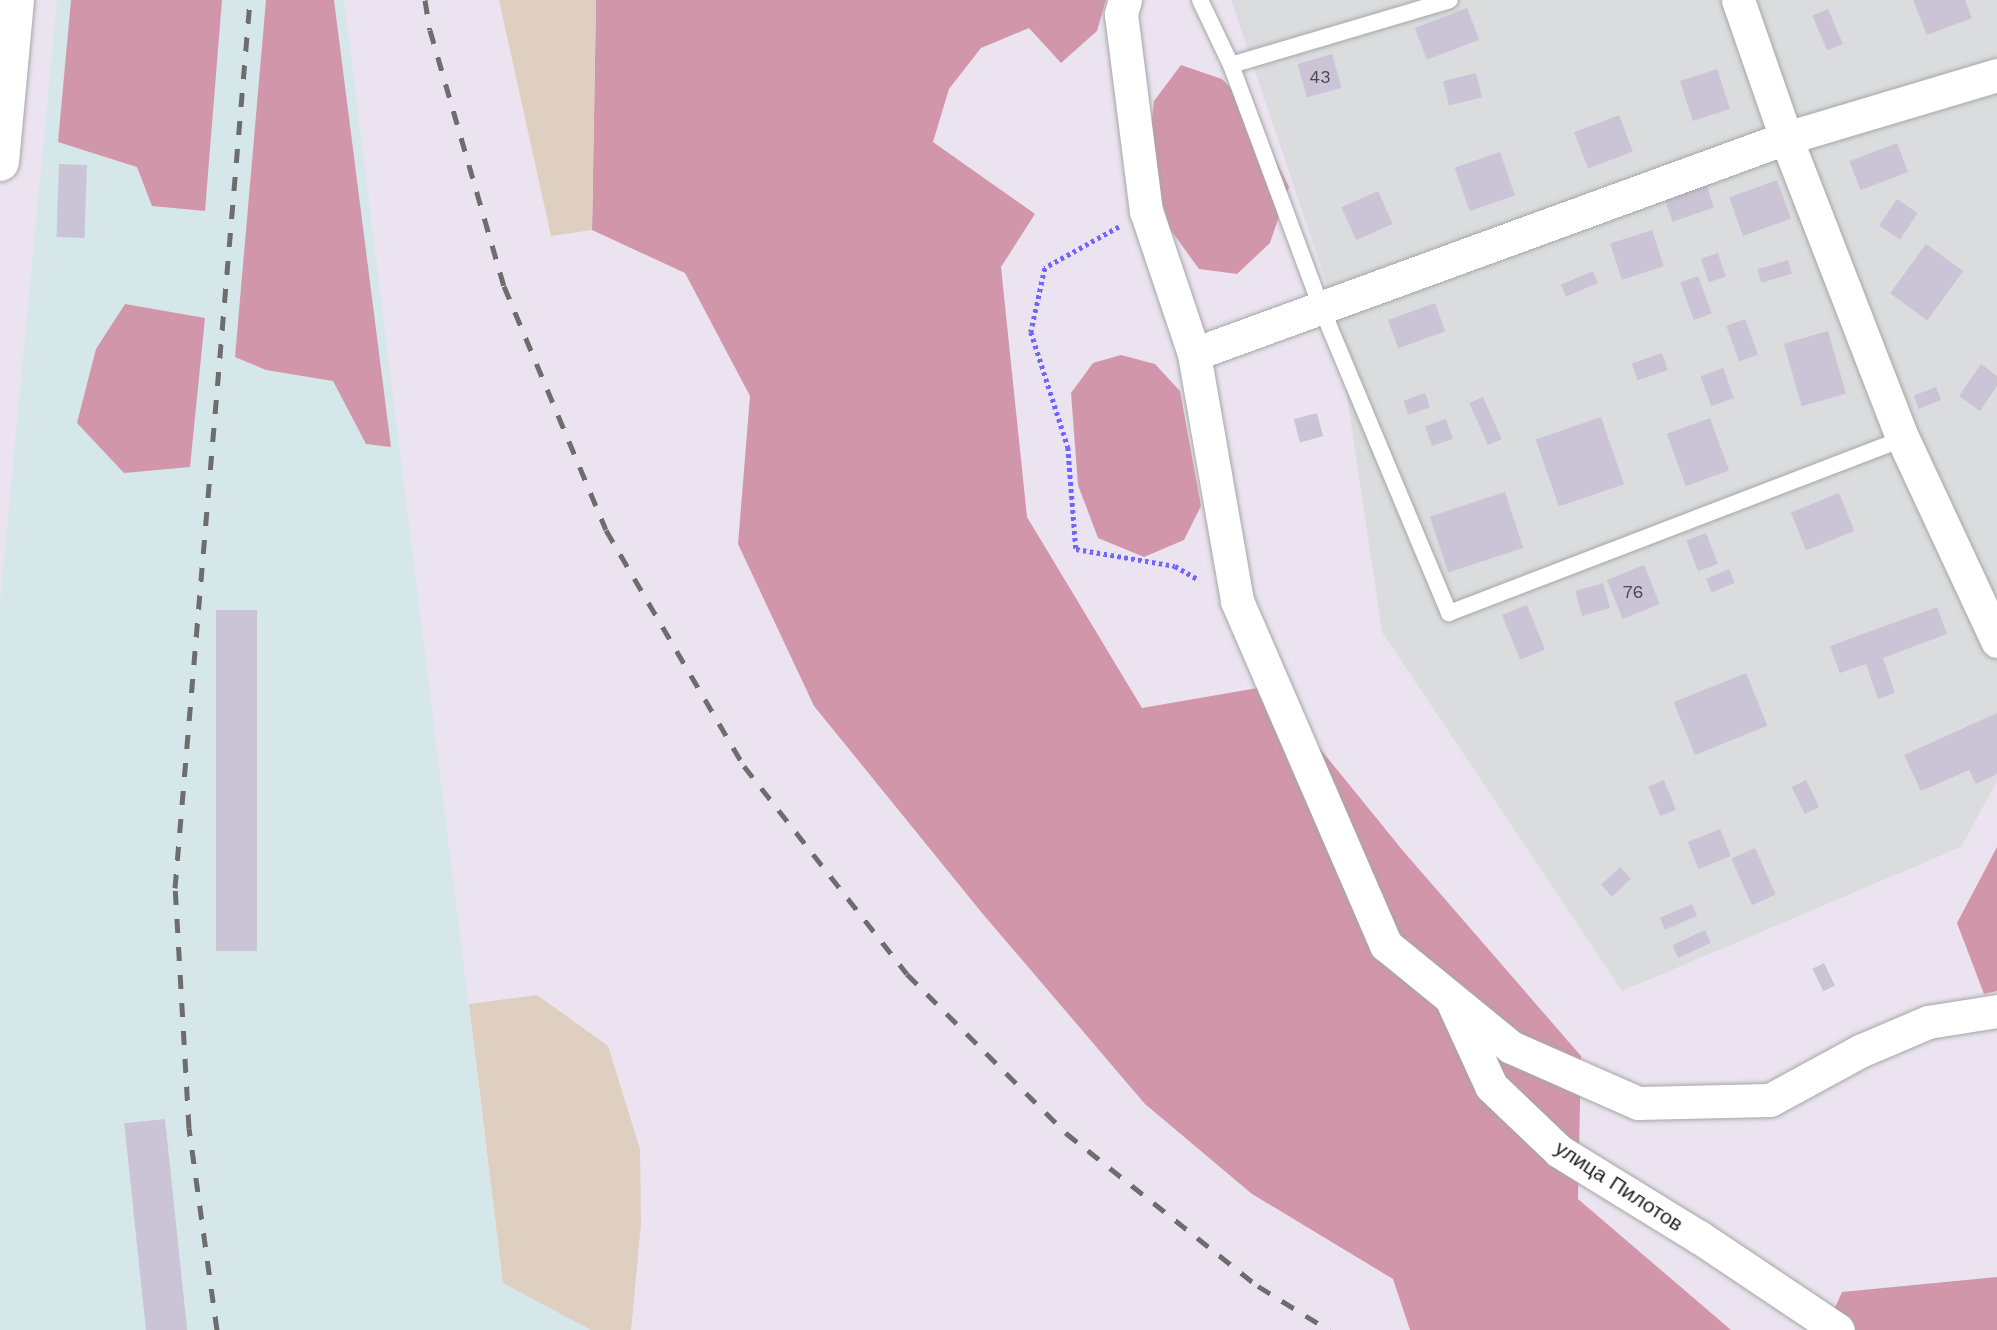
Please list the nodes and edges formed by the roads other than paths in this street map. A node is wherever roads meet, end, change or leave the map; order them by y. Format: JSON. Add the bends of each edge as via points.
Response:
{"nodes":[{"id":1,"x":15,"y":0,"type":"edge"},
{"id":2,"x":1125,"y":0,"type":"edge"},
{"id":3,"x":1200,"y":0,"type":"edge"},
{"id":4,"x":1450,"y":0,"type":"edge"},
{"id":5,"x":1738,"y":0,"type":"edge"},
{"id":6,"x":1231,"y":65,"type":"junction"},
{"id":7,"x":1997,"y":75,"type":"edge"},
{"id":8,"x":1786,"y":138,"type":"junction"},
{"id":9,"x":0,"y":162,"type":"edge"},
{"id":10,"x":1321,"y":307,"type":"junction"},
{"id":11,"x":1194,"y":354,"type":"junction"},
{"id":12,"x":1903,"y":439,"type":"junction"},
{"id":13,"x":1996,"y":636,"type":"edge"},
{"id":14,"x":1450,"y":997,"type":"junction"},
{"id":15,"x":1997,"y":1011,"type":"edge"},
{"id":16,"x":1838,"y":1330,"type":"edge"}],
"edges":[{"from":1,"to":9,"type":"street"},
{"from":2,"to":11,"type":"street","via":[[1121,14],[1146,211]]},
{"from":3,"to":6,"type":"lane"},
{"from":4,"to":6,"type":"lane"},
{"from":5,"to":8,"type":"street"},
{"from":6,"to":10,"type":"lane"},
{"from":7,"to":8,"type":"street"},
{"from":8,"to":10,"type":"street"},
{"from":8,"to":12,"type":"street"},
{"from":10,"to":11,"type":"street"},
{"from":10,"to":12,"type":"lane","via":[[1448,613]]},
{"from":11,"to":14,"type":"street","via":[[1237,601],[1386,945]]},
{"from":12,"to":13,"type":"street"},
{"from":14,"to":15,"type":"street","via":[[1511,1047],[1638,1103],[1770,1100],[1860,1051],[1928,1022]]},
{"from":14,"to":16,"type":"street","name":"улица Пилотов","via":[[1491,1086],[1559,1151]]}]}
